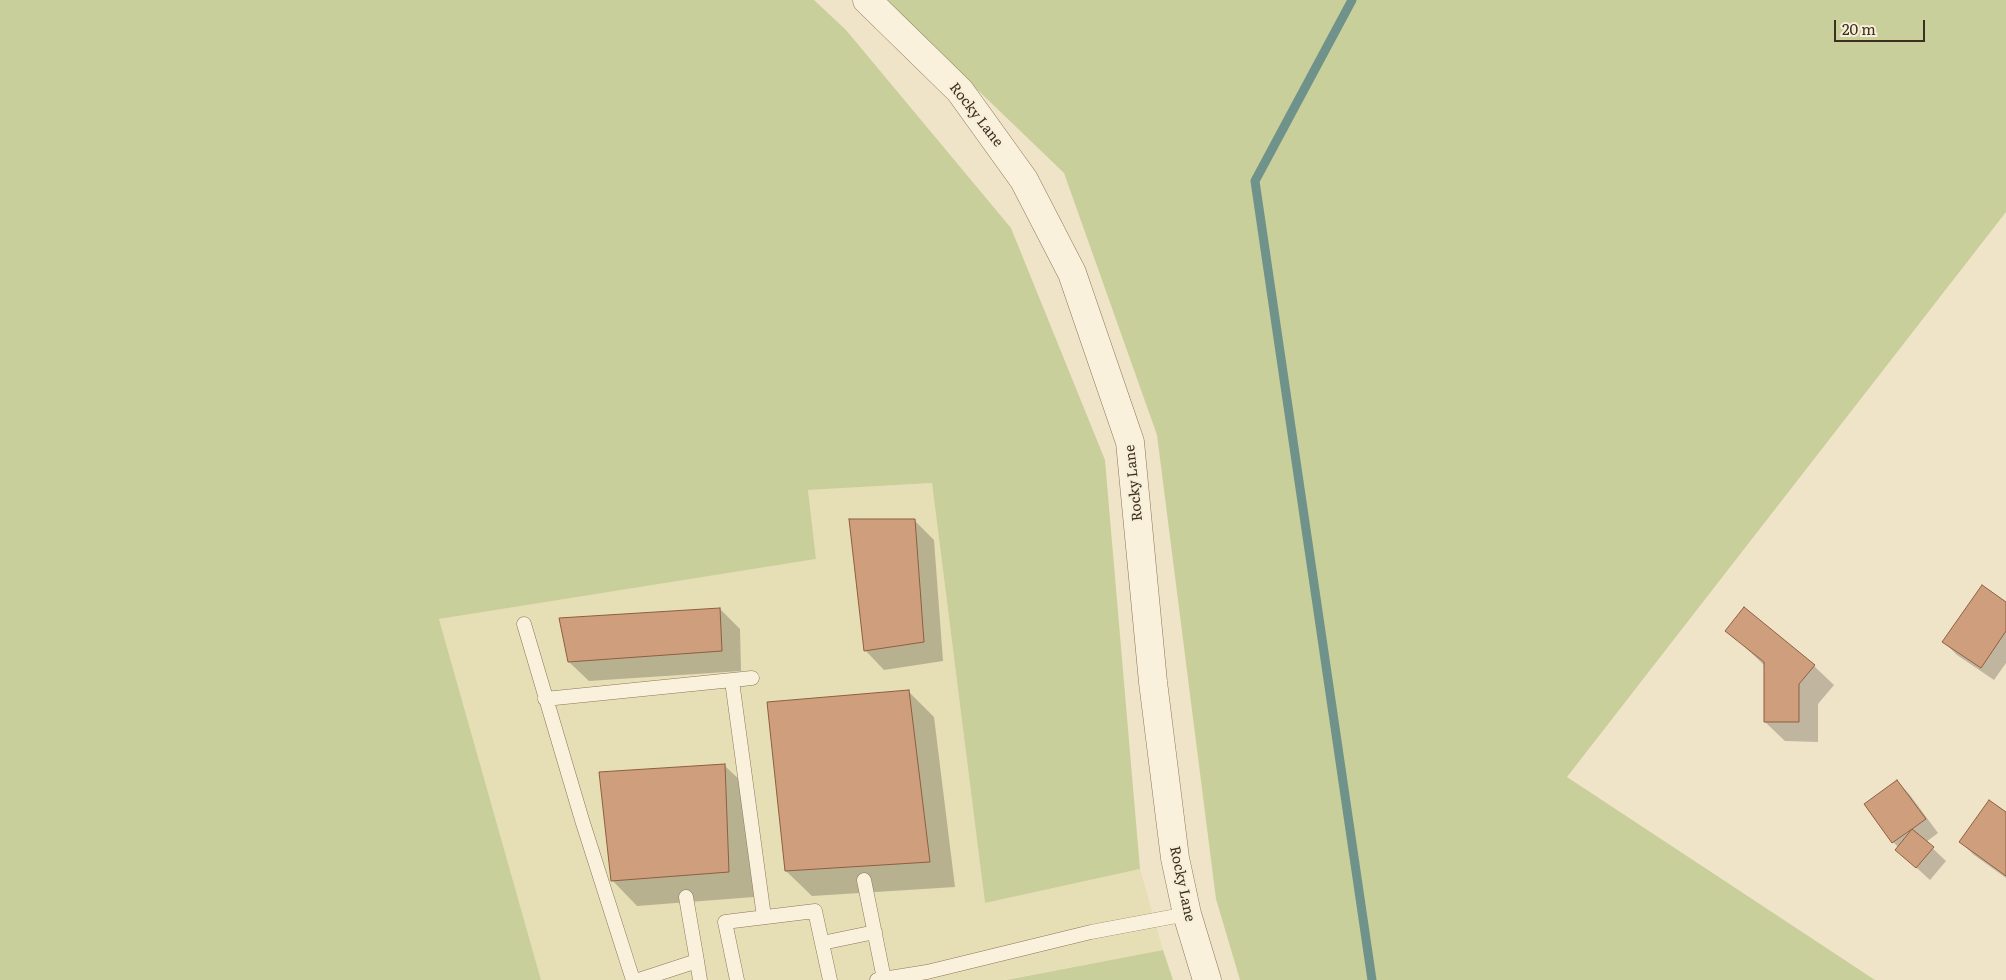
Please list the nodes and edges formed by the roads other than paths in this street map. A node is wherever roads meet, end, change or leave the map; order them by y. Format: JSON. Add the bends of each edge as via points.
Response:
{"nodes":[{"id":1,"x":867,"y":0,"type":"edge"},
{"id":2,"x":524,"y":624,"type":"dead end"},
{"id":3,"x":752,"y":678,"type":"dead end"},
{"id":4,"x":732,"y":681,"type":"junction"},
{"id":5,"x":546,"y":700,"type":"junction"},
{"id":6,"x":864,"y":880,"type":"dead end"},
{"id":7,"x":686,"y":897,"type":"dead end"},
{"id":8,"x":1187,"y":914,"type":"junction"},
{"id":9,"x":764,"y":917,"type":"junction"},
{"id":10,"x":875,"y":932,"type":"junction"},
{"id":11,"x":822,"y":943,"type":"junction"},
{"id":12,"x":697,"y":961,"type":"junction"},
{"id":13,"x":633,"y":980,"type":"edge"},
{"id":14,"x":639,"y":980,"type":"edge"},
{"id":15,"x":700,"y":980,"type":"edge"},
{"id":16,"x":736,"y":980,"type":"edge"},
{"id":17,"x":830,"y":980,"type":"edge"},
{"id":18,"x":880,"y":980,"type":"edge"},
{"id":19,"x":1207,"y":980,"type":"edge"}],
"edges":[{"from":1,"to":8,"type":"street","name":"Rocky Lane","via":[[960,91],[1024,180],[1072,273],[1130,442],[1153,682],[1175,858]]},
{"from":2,"to":5,"type":"lane"},
{"from":3,"to":4,"type":"lane"},
{"from":4,"to":5,"type":"lane"},
{"from":4,"to":9,"type":"lane"},
{"from":5,"to":13,"type":"lane"},
{"from":6,"to":10,"type":"lane"},
{"from":7,"to":12,"type":"lane"},
{"from":8,"to":18,"type":"lane"},
{"from":8,"to":19,"type":"street","name":"Rocky Lane"},
{"from":9,"to":11,"type":"lane","via":[[815,911]]},
{"from":9,"to":16,"type":"lane","via":[[725,922]]},
{"from":10,"to":11,"type":"lane"},
{"from":10,"to":18,"type":"lane"},
{"from":11,"to":17,"type":"lane"},
{"from":12,"to":14,"type":"lane"},
{"from":12,"to":15,"type":"lane"}]}
